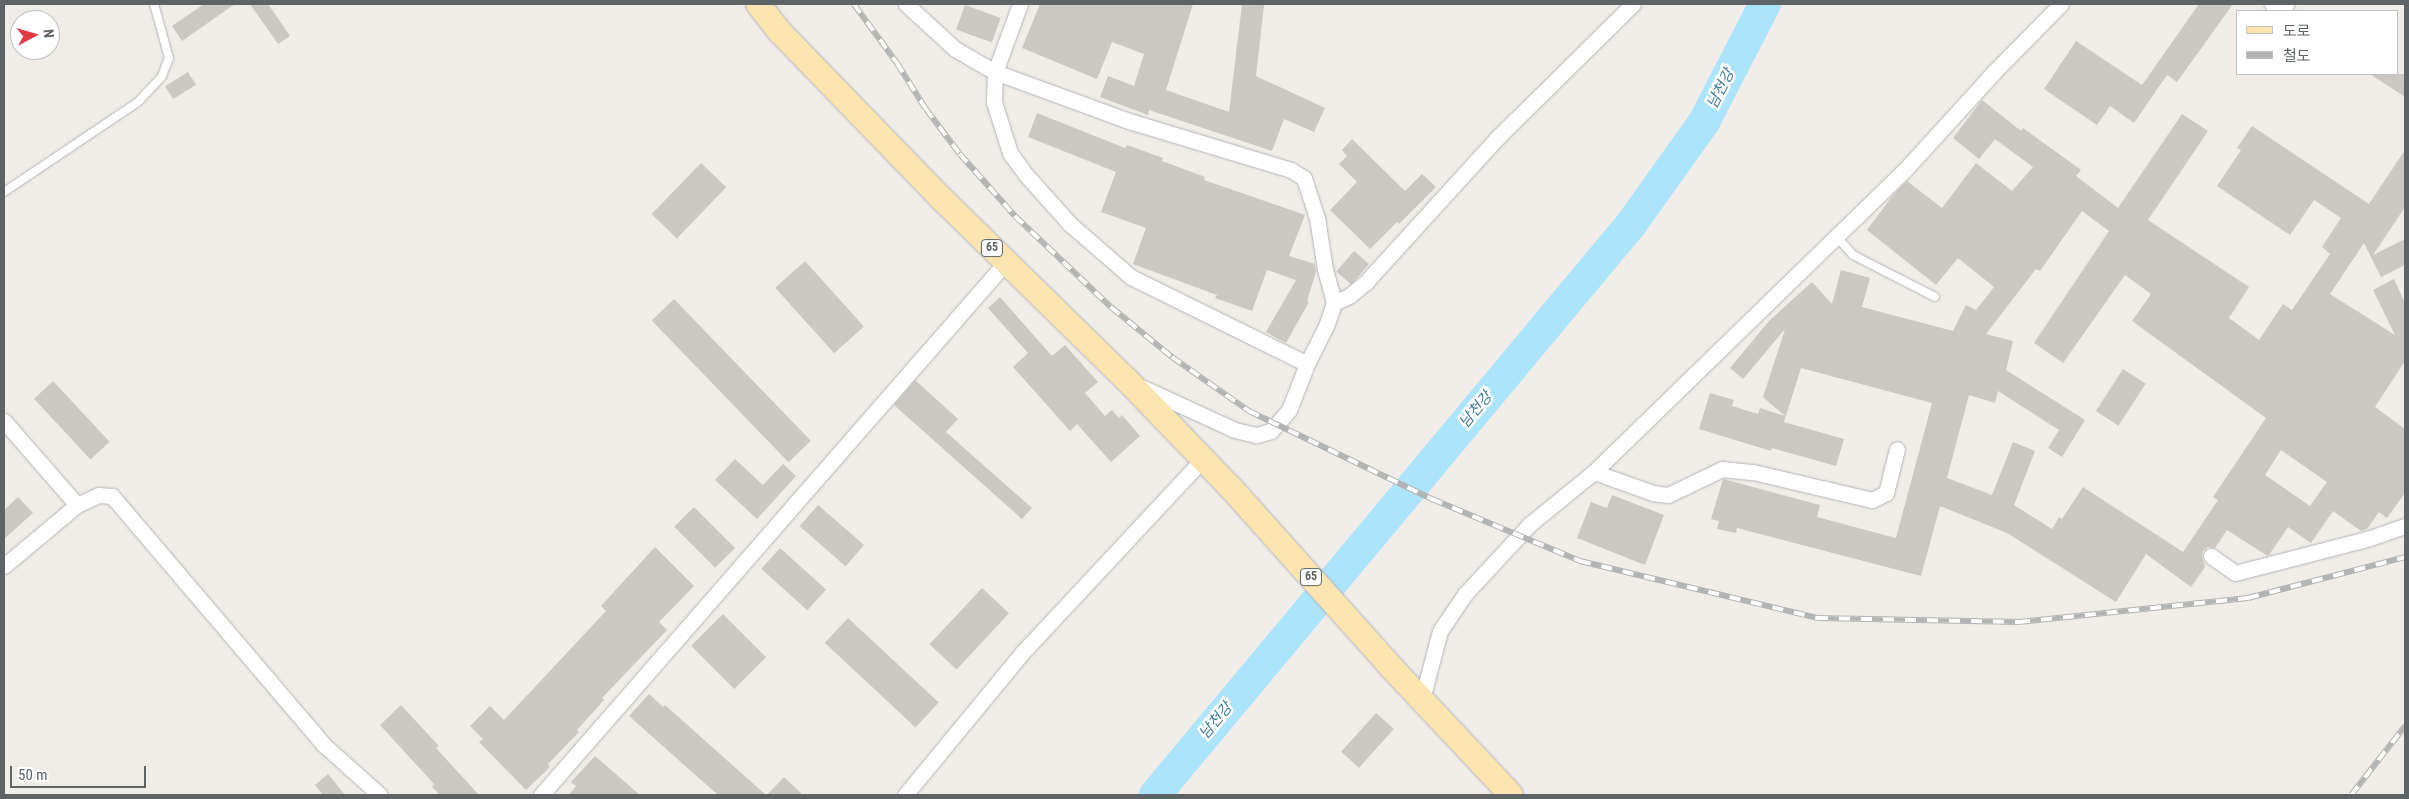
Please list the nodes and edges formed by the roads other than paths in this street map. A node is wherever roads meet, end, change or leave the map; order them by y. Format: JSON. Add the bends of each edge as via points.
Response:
{"nodes":[{"id":1,"x":154,"y":4,"type":"edge"},
{"id":2,"x":758,"y":4,"type":"edge"},
{"id":3,"x":906,"y":4,"type":"edge"},
{"id":4,"x":1020,"y":4,"type":"edge"},
{"id":5,"x":1633,"y":4,"type":"edge"},
{"id":6,"x":2061,"y":4,"type":"edge"},
{"id":7,"x":2272,"y":4,"type":"edge"},
{"id":8,"x":2286,"y":4,"type":"edge"},
{"id":9,"x":995,"y":72,"type":"junction"},
{"id":10,"x":4,"y":192,"type":"edge"},
{"id":11,"x":1836,"y":236,"type":"junction"},
{"id":12,"x":1006,"y":262,"type":"junction"},
{"id":13,"x":1935,"y":297,"type":"dead end"},
{"id":14,"x":1334,"y":302,"type":"junction"},
{"id":15,"x":1307,"y":364,"type":"junction"},
{"id":16,"x":1127,"y":380,"type":"junction"},
{"id":17,"x":4,"y":422,"type":"edge"},
{"id":18,"x":1897,"y":449,"type":"dead end"},
{"id":19,"x":1203,"y":459,"type":"junction"},
{"id":20,"x":1594,"y":472,"type":"junction"},
{"id":21,"x":76,"y":505,"type":"junction"},
{"id":22,"x":2405,"y":526,"type":"edge"},
{"id":23,"x":2211,"y":556,"type":"dead end"},
{"id":24,"x":4,"y":566,"type":"edge"},
{"id":25,"x":1422,"y":699,"type":"junction"},
{"id":26,"x":380,"y":795,"type":"edge"},
{"id":27,"x":541,"y":795,"type":"edge"},
{"id":28,"x":905,"y":795,"type":"edge"},
{"id":29,"x":1511,"y":795,"type":"edge"}],
"edges":[{"from":1,"to":10,"type":"lane","via":[[168,58],[162,76],[138,102]]},
{"from":2,"to":12,"type":"main road","number":"65","via":[[788,40]]},
{"from":3,"to":9,"type":"street","via":[[955,49]]},
{"from":4,"to":9,"type":"street"},
{"from":5,"to":14,"type":"street","via":[[1497,138],[1366,282],[1349,296]]},
{"from":6,"to":11,"type":"street","via":[[1903,172]]},
{"from":7,"to":8,"type":"street","via":[[2284,7]]},
{"from":9,"to":14,"type":"street","via":[[1129,121],[1291,170],[1304,178],[1317,218]]},
{"from":9,"to":15,"type":"street","via":[[994,102],[1010,153],[1070,224],[1131,277]]},
{"from":11,"to":13,"type":"lane","via":[[1853,255]]},
{"from":11,"to":20,"type":"street"},
{"from":12,"to":16,"type":"main road","number":"65"},
{"from":12,"to":27,"type":"street"},
{"from":14,"to":15,"type":"street"},
{"from":15,"to":16,"type":"street","via":[[1290,410],[1271,431],[1256,435],[1235,430]]},
{"from":16,"to":19,"type":"main road","number":"65"},
{"from":17,"to":21,"type":"street"},
{"from":18,"to":20,"type":"street","via":[[1886,493],[1872,500],[1753,472],[1722,469],[1668,495],[1653,493]]},
{"from":19,"to":25,"type":"main road","number":"65"},
{"from":19,"to":28,"type":"street","via":[[1023,652]]},
{"from":20,"to":25,"type":"street","via":[[1530,524],[1465,594],[1440,631]]},
{"from":21,"to":24,"type":"street"},
{"from":21,"to":26,"type":"street","via":[[98,494],[112,496],[324,745]]},
{"from":22,"to":23,"type":"street","via":[[2235,573]]},
{"from":25,"to":29,"type":"main road","number":"65"}]}
